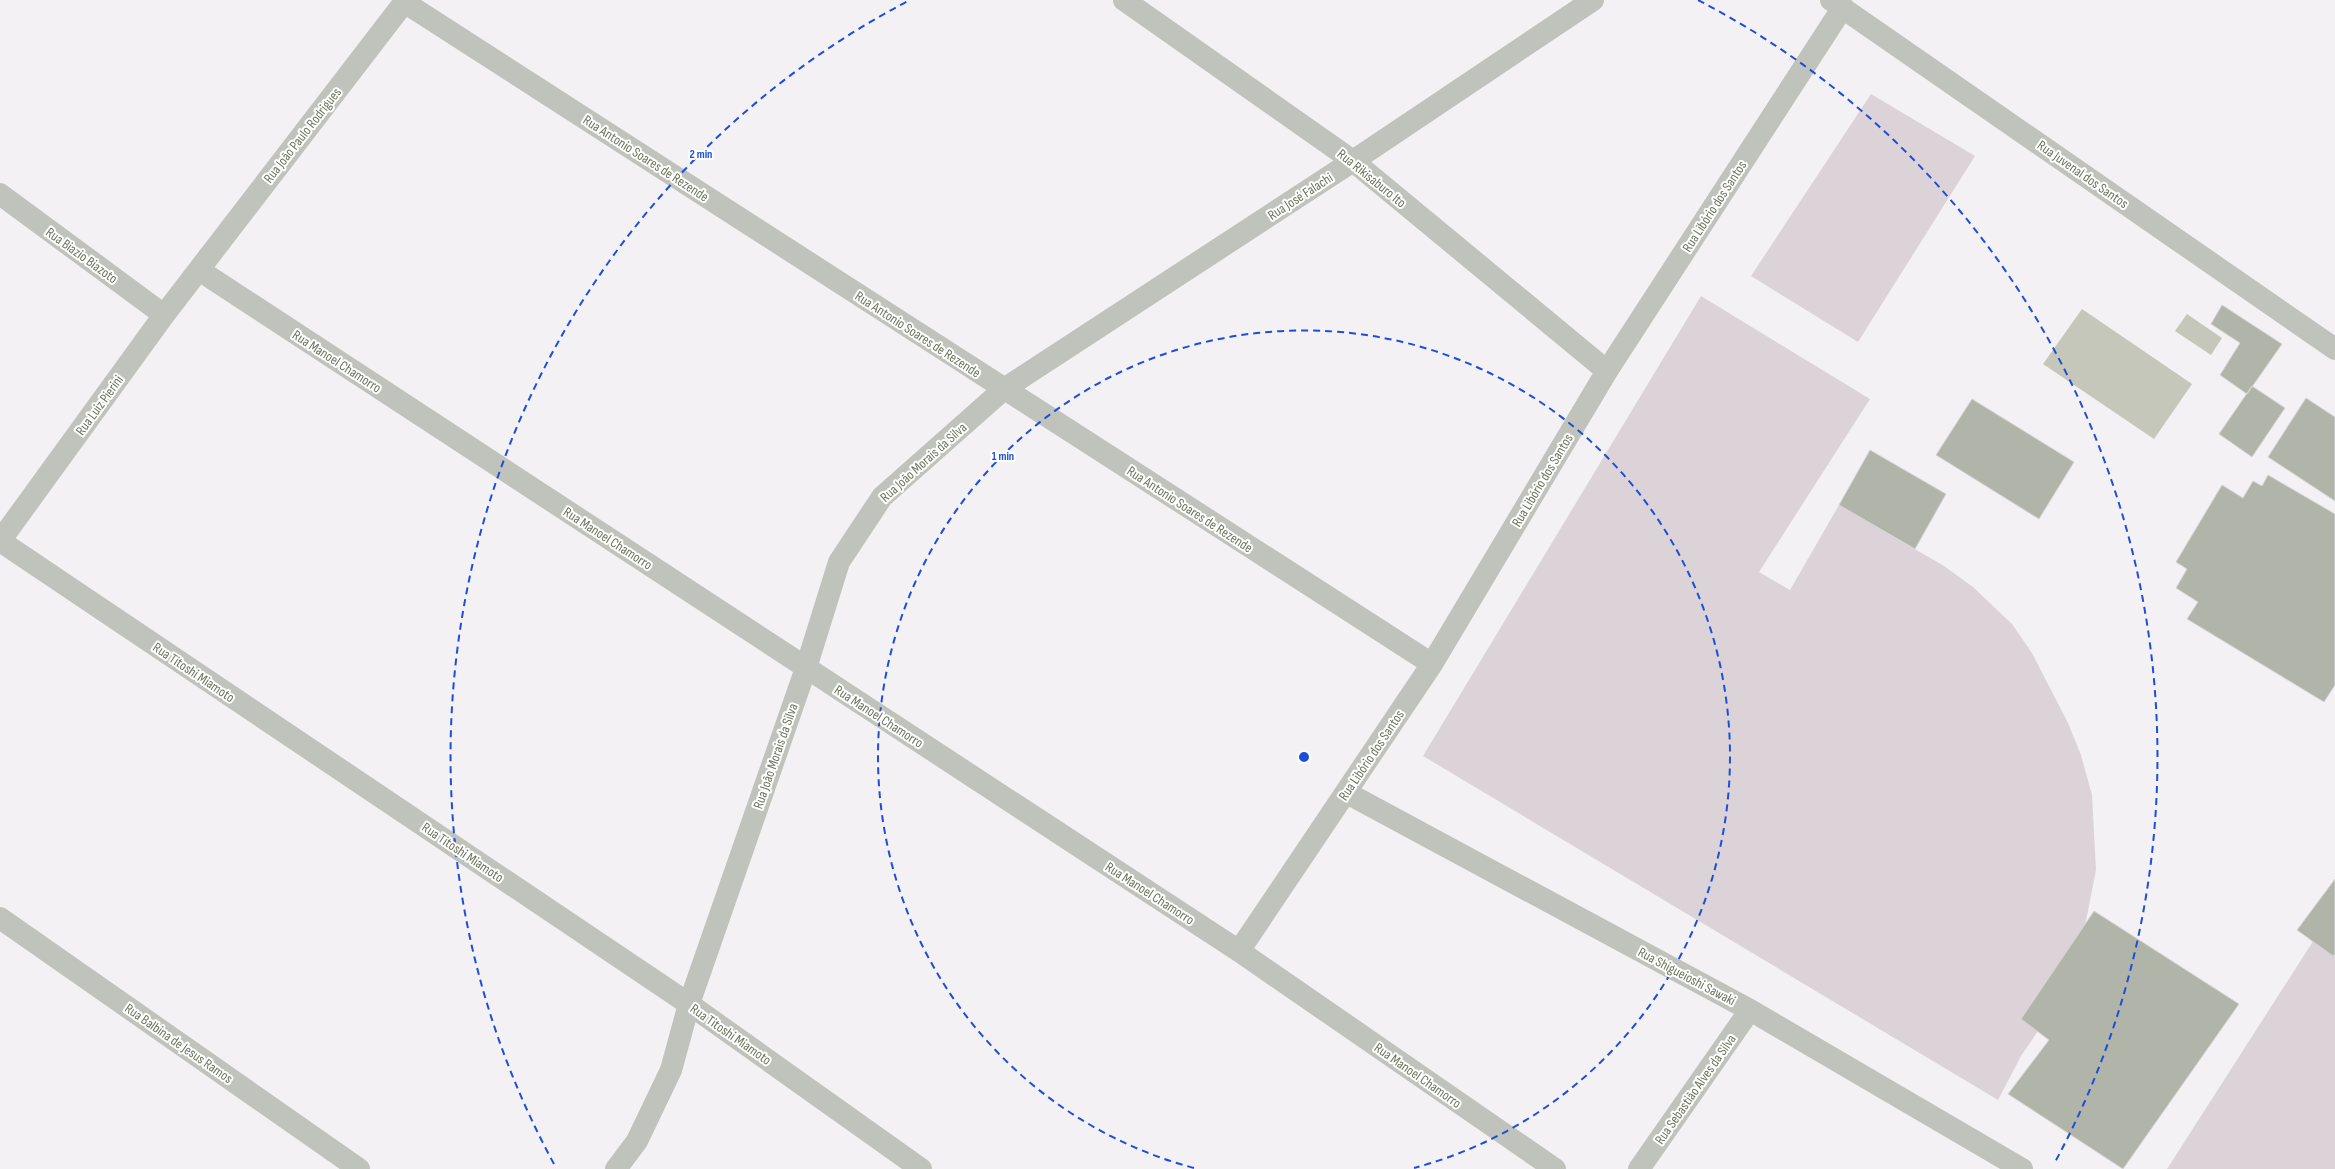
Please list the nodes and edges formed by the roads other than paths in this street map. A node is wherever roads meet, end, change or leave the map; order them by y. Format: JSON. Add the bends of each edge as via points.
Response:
{"nodes":[{"id":1,"x":1124,"y":0,"type":"edge"},
{"id":2,"x":1594,"y":0,"type":"edge"},
{"id":3,"x":405,"y":1,"type":"edge"},
{"id":4,"x":1837,"y":4,"type":"edge"},
{"id":5,"x":1354,"y":161,"type":"junction"},
{"id":6,"x":0,"y":194,"type":"edge"},
{"id":7,"x":198,"y":270,"type":"junction"},
{"id":8,"x":164,"y":315,"type":"junction"},
{"id":9,"x":2335,"y":349,"type":"edge"},
{"id":10,"x":1607,"y":371,"type":"junction"},
{"id":11,"x":1004,"y":390,"type":"junction"},
{"id":12,"x":0,"y":541,"type":"edge"},
{"id":13,"x":1432,"y":664,"type":"junction"},
{"id":14,"x":806,"y":668,"type":"junction"},
{"id":15,"x":1347,"y":793,"type":"junction"},
{"id":16,"x":0,"y":918,"type":"edge"},
{"id":17,"x":1239,"y":951,"type":"junction"},
{"id":18,"x":689,"y":1004,"type":"junction"},
{"id":19,"x":1750,"y":1010,"type":"junction"},
{"id":20,"x":359,"y":1169,"type":"edge"},
{"id":21,"x":616,"y":1169,"type":"edge"},
{"id":22,"x":921,"y":1169,"type":"edge"},
{"id":23,"x":1555,"y":1169,"type":"edge"},
{"id":24,"x":1639,"y":1169,"type":"edge"},
{"id":25,"x":2022,"y":1169,"type":"edge"}],
"edges":[{"from":1,"to":5,"type":"street","name":"Rua Rikisaburo Ito"},
{"from":2,"to":5,"type":"street","name":"Rua José Falachi"},
{"from":3,"to":7,"type":"street","name":"Rua João Paulo Rodrigues"},
{"from":3,"to":11,"type":"street","name":"Rua Antonio Soares de Rezende"},
{"from":4,"to":9,"type":"street","name":"Rua Juvenal dos Santos"},
{"from":4,"to":10,"type":"street","name":"Rua Libório dos Santos"},
{"from":5,"to":10,"type":"street","name":"Rua Rikisaburo Ito"},
{"from":5,"to":11,"type":"street","name":"Rua José Falachi"},
{"from":6,"to":8,"type":"street","name":"Rua Biazio Biazoto"},
{"from":7,"to":8,"type":"street","name":"Rua Luiz Pierini"},
{"from":7,"to":14,"type":"street","name":"Rua Manoel Chamorro"},
{"from":8,"to":12,"type":"street","name":"Rua Luiz Pierini"},
{"from":10,"to":13,"type":"street","name":"Rua Libório dos Santos"},
{"from":11,"to":13,"type":"street","name":"Rua Antonio Soares de Rezende"},
{"from":11,"to":14,"type":"street","name":"Rua João Morais da Silva","via":[[882,497],[839,562]]},
{"from":12,"to":18,"type":"street","name":"Rua Titoshi Miamoto"},
{"from":13,"to":15,"type":"street","name":"Rua Libório dos Santos"},
{"from":14,"to":17,"type":"street","name":"Rua Manoel Chamorro"},
{"from":14,"to":18,"type":"street","name":"Rua João Morais da Silva"},
{"from":15,"to":17,"type":"street","name":"Rua Libório dos Santos"},
{"from":15,"to":19,"type":"street","name":"Rua Shigueioshi Sawaki"},
{"from":16,"to":20,"type":"street","name":"Rua Balbina de Jesus Ramos"},
{"from":17,"to":23,"type":"street","name":"Rua Manoel Chamorro"},
{"from":18,"to":21,"type":"street","name":"Rua João Morais da Silva","via":[[671,1070],[637,1141]]},
{"from":18,"to":22,"type":"street","name":"Rua Titoshi Miamoto"},
{"from":19,"to":24,"type":"street","name":"Rua Sebastião Alves da Silva"},
{"from":19,"to":25,"type":"street","name":"Rua Shigueioshi Sawaki"}]}
